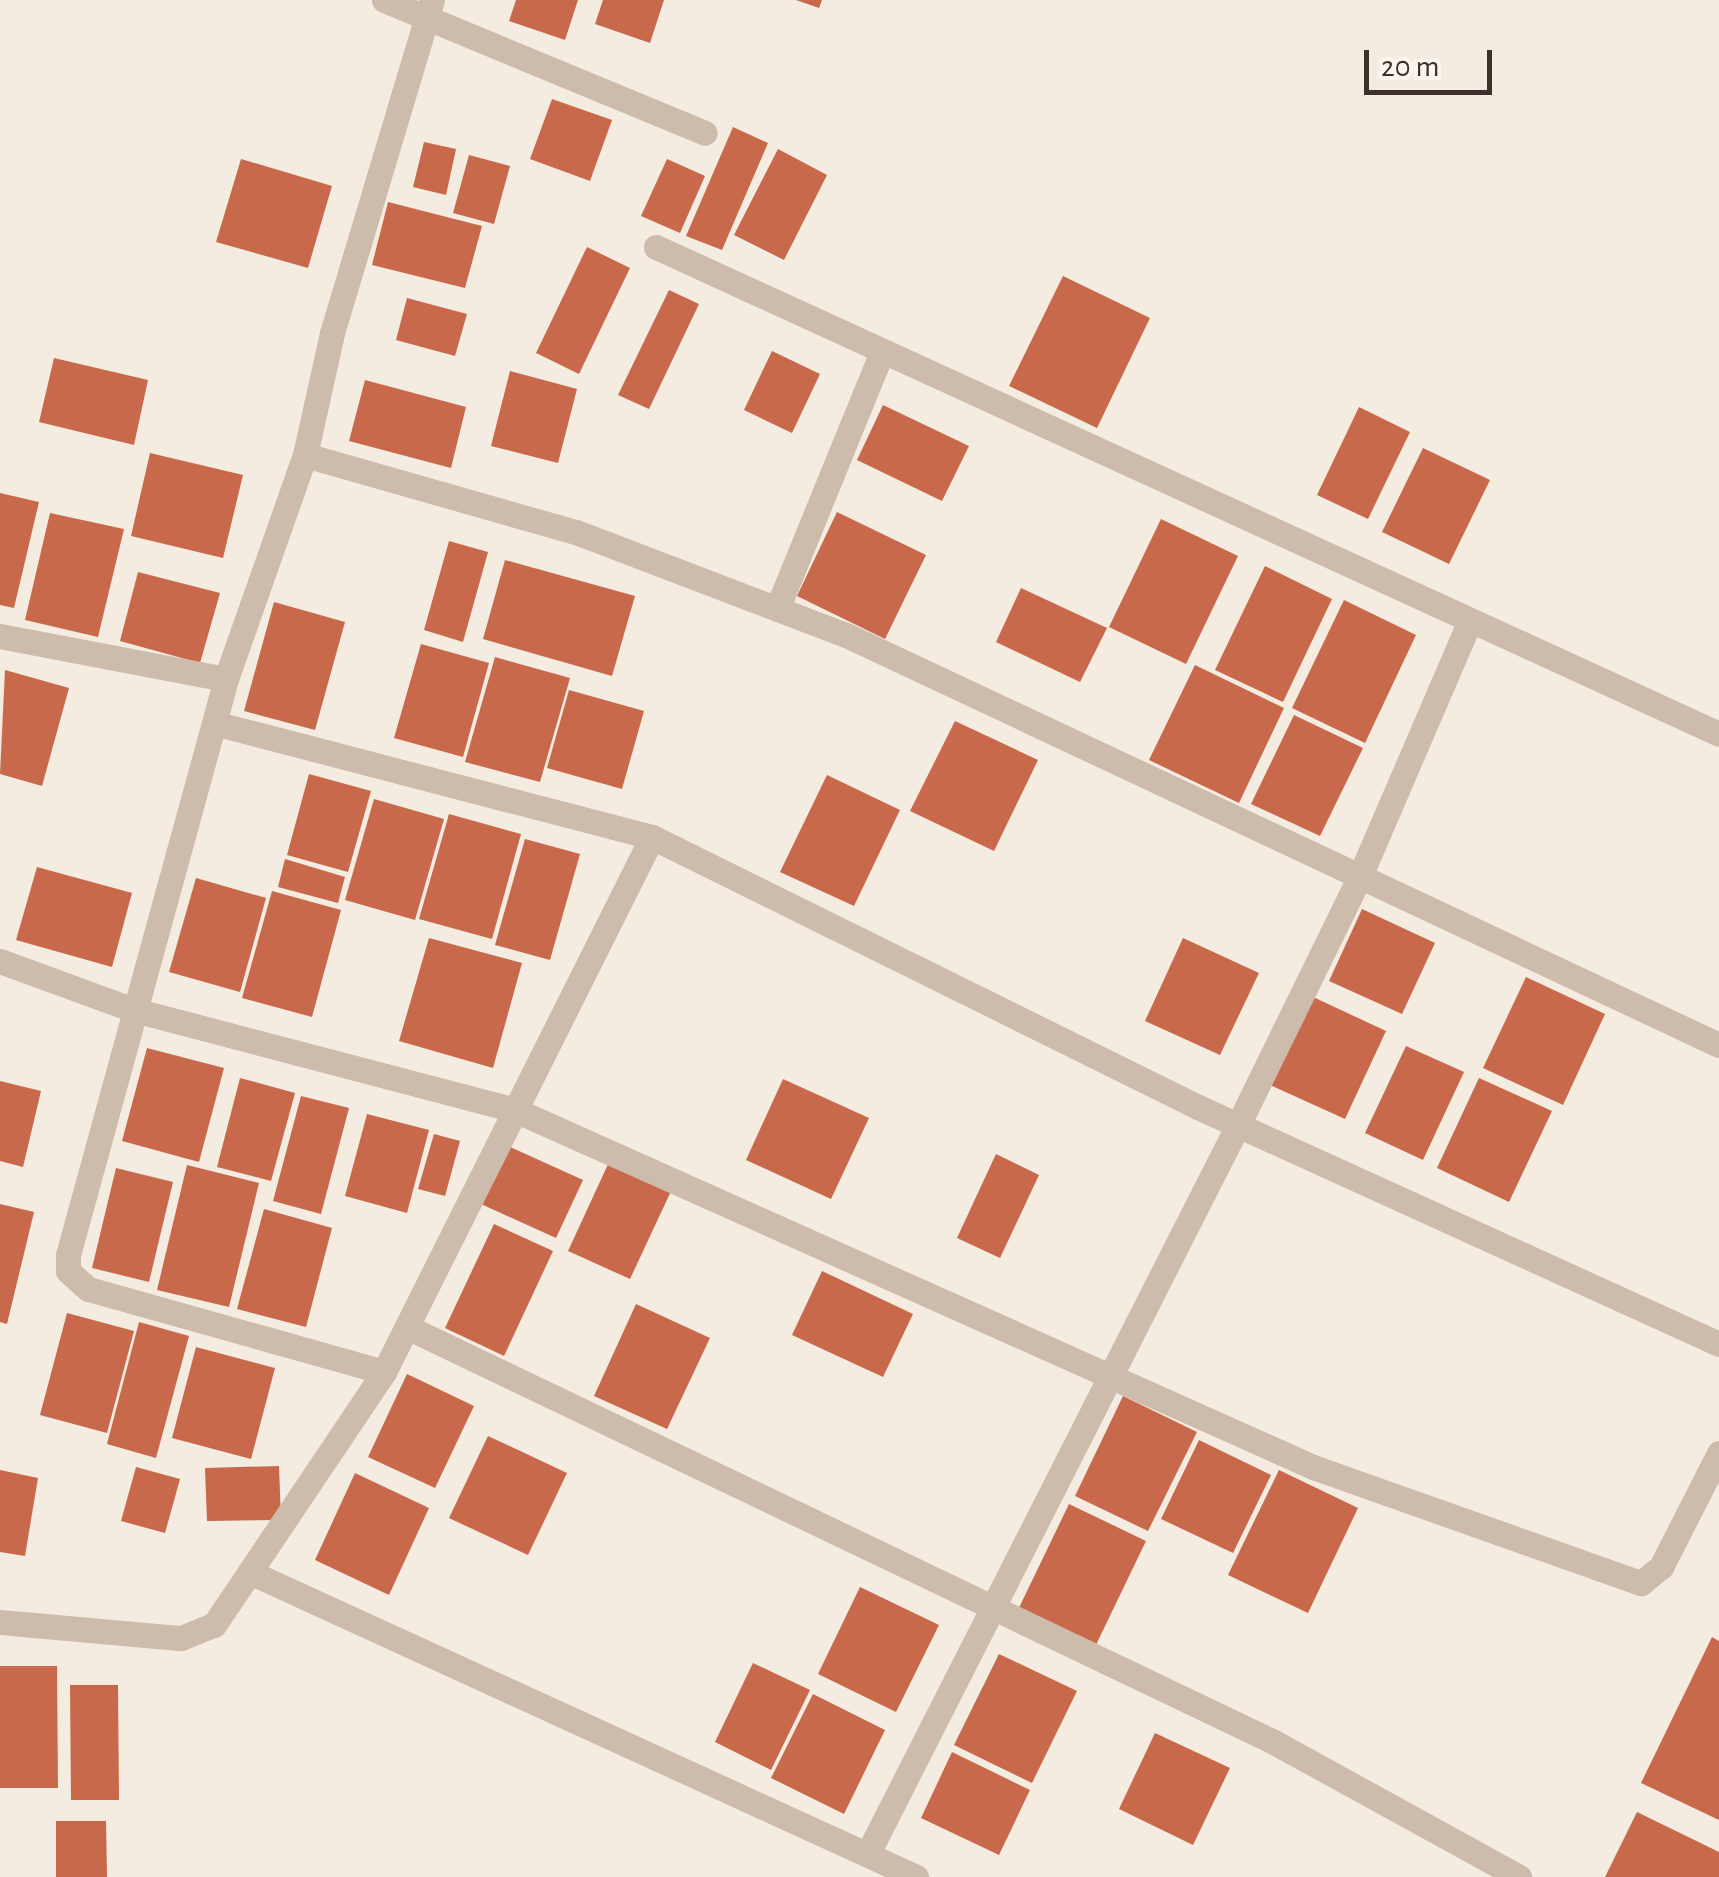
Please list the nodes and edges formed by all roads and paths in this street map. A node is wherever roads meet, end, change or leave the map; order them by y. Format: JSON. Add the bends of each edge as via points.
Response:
{"nodes":[{"id":1,"x":384,"y":0,"type":"edge"},
{"id":2,"x":430,"y":9,"type":"edge"},
{"id":3,"x":705,"y":133,"type":"dead end"},
{"id":4,"x":656,"y":247,"type":"dead end"},
{"id":5,"x":882,"y":352,"type":"junction"},
{"id":6,"x":304,"y":455,"type":"junction"},
{"id":7,"x":777,"y":608,"type":"junction"},
{"id":8,"x":1470,"y":620,"type":"junction"},
{"id":9,"x":0,"y":636,"type":"edge"},
{"id":10,"x":226,"y":680,"type":"junction"},
{"id":11,"x":214,"y":723,"type":"junction"},
{"id":12,"x":1719,"y":734,"type":"edge"},
{"id":13,"x":652,"y":838,"type":"junction"},
{"id":14,"x":1360,"y":876,"type":"junction"},
{"id":15,"x":0,"y":960,"type":"edge"},
{"id":16,"x":134,"y":1010,"type":"junction"},
{"id":17,"x":1719,"y":1045,"type":"edge"},
{"id":18,"x":515,"y":1110,"type":"junction"},
{"id":19,"x":1238,"y":1125,"type":"junction"},
{"id":20,"x":407,"y":1326,"type":"junction"},
{"id":21,"x":1719,"y":1344,"type":"edge"},
{"id":22,"x":384,"y":1372,"type":"junction"},
{"id":23,"x":1112,"y":1377,"type":"junction"},
{"id":24,"x":1716,"y":1470,"type":"edge"},
{"id":25,"x":254,"y":1574,"type":"junction"},
{"id":26,"x":990,"y":1607,"type":"junction"},
{"id":27,"x":0,"y":1622,"type":"edge"},
{"id":28,"x":868,"y":1853,"type":"junction"},
{"id":29,"x":916,"y":1877,"type":"edge"},
{"id":30,"x":1518,"y":1877,"type":"edge"}],
"edges":[{"from":1,"to":2,"type":"street"},
{"from":2,"to":3,"type":"street"},
{"from":2,"to":6,"type":"street","via":[[332,333]]},
{"from":4,"to":5,"type":"street"},
{"from":5,"to":7,"type":"street"},
{"from":5,"to":8,"type":"street"},
{"from":6,"to":7,"type":"street","via":[[576,532]]},
{"from":6,"to":10,"type":"street"},
{"from":7,"to":14,"type":"street"},
{"from":8,"to":12,"type":"street"},
{"from":8,"to":14,"type":"street"},
{"from":9,"to":10,"type":"street"},
{"from":10,"to":11,"type":"street"},
{"from":11,"to":13,"type":"street"},
{"from":11,"to":16,"type":"street"},
{"from":13,"to":18,"type":"street"},
{"from":13,"to":19,"type":"street"},
{"from":14,"to":17,"type":"street"},
{"from":14,"to":19,"type":"street"},
{"from":15,"to":16,"type":"street"},
{"from":16,"to":18,"type":"street"},
{"from":16,"to":22,"type":"street","via":[[68,1255],[76,1283]]},
{"from":18,"to":20,"type":"street"},
{"from":18,"to":23,"type":"street"},
{"from":19,"to":21,"type":"street"},
{"from":19,"to":23,"type":"street"},
{"from":20,"to":22,"type":"street"},
{"from":20,"to":26,"type":"street"},
{"from":22,"to":25,"type":"street"},
{"from":23,"to":24,"type":"street","via":[[1313,1466],[1641,1583],[1661,1567]]},
{"from":23,"to":26,"type":"street"},
{"from":25,"to":27,"type":"street","via":[[214,1625],[181,1638]]},
{"from":25,"to":28,"type":"street"},
{"from":26,"to":28,"type":"street"},
{"from":26,"to":30,"type":"street","via":[[1272,1741]]},
{"from":28,"to":29,"type":"street"}]}
